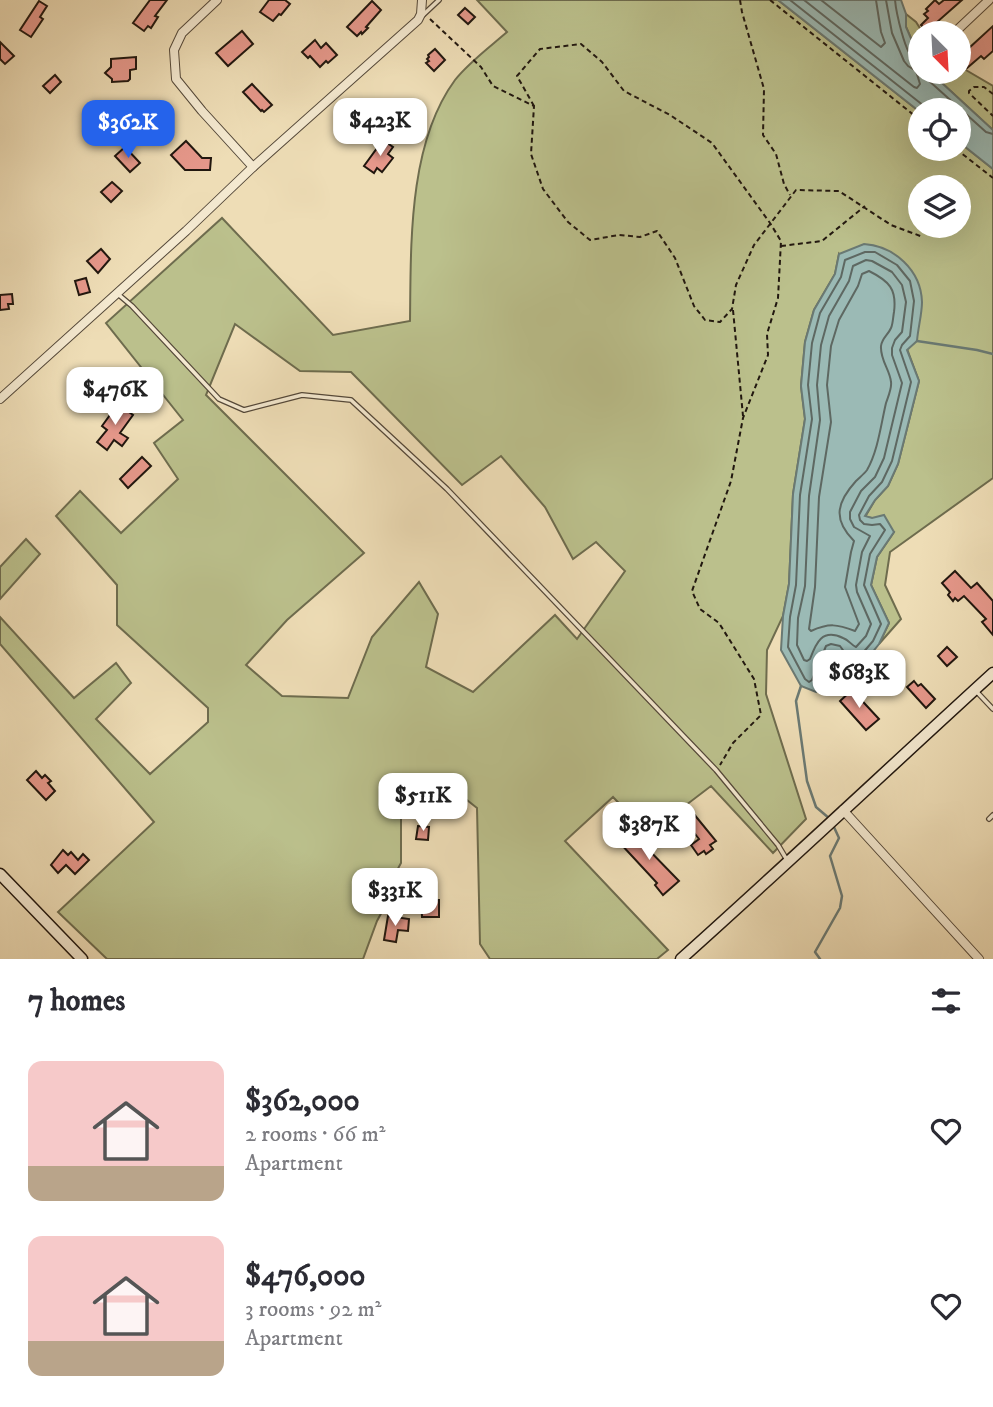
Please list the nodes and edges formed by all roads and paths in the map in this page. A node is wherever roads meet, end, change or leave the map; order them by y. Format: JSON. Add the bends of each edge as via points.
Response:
{"nodes":[{"id":1,"x":217,"y":0,"type":"edge"},
{"id":2,"x":422,"y":0,"type":"edge"},
{"id":3,"x":439,"y":0,"type":"edge"},
{"id":4,"x":740,"y":0,"type":"edge"},
{"id":5,"x":770,"y":0,"type":"edge"},
{"id":6,"x":989,"y":0,"type":"edge"},
{"id":7,"x":421,"y":17,"type":"junction"},
{"id":8,"x":967,"y":21,"type":"edge"},
{"id":9,"x":993,"y":94,"type":"edge"},
{"id":10,"x":534,"y":106,"type":"junction"},
{"id":11,"x":908,"y":110,"type":"edge"},
{"id":12,"x":993,"y":116,"type":"edge"},
{"id":13,"x":971,"y":161,"type":"edge"},
{"id":14,"x":253,"y":166,"type":"junction"},
{"id":15,"x":993,"y":178,"type":"edge"},
{"id":16,"x":790,"y":197,"type":"junction"},
{"id":17,"x":865,"y":206,"type":"junction"},
{"id":18,"x":770,"y":223,"type":"junction"},
{"id":19,"x":908,"y":231,"type":"edge"},
{"id":20,"x":780,"y":246,"type":"junction"},
{"id":21,"x":117,"y":294,"type":"junction"},
{"id":22,"x":733,"y":309,"type":"junction"},
{"id":23,"x":0,"y":399,"type":"edge"},
{"id":24,"x":743,"y":418,"type":"junction"},
{"id":25,"x":993,"y":673,"type":"edge"},
{"id":26,"x":975,"y":690,"type":"junction"},
{"id":27,"x":993,"y":709,"type":"edge"},
{"id":28,"x":716,"y":770,"type":"junction"},
{"id":29,"x":842,"y":810,"type":"junction"},
{"id":30,"x":788,"y":863,"type":"junction"},
{"id":31,"x":0,"y":874,"type":"edge"},
{"id":32,"x":82,"y":959,"type":"edge"},
{"id":33,"x":681,"y":959,"type":"edge"},
{"id":34,"x":979,"y":959,"type":"edge"}],
"edges":[{"from":1,"to":14,"type":"street","via":[[182,33],[174,50],[176,79]]},
{"from":2,"to":7,"type":"street"},
{"from":3,"to":7,"type":"lane"},
{"from":4,"to":16,"type":"path","via":[[764,89],[763,135],[776,154]]},
{"from":5,"to":11,"type":"path"},
{"from":6,"to":8,"type":"street"},
{"from":7,"to":10,"type":"path","via":[[481,67],[494,86]]},
{"from":7,"to":14,"type":"street"},
{"from":9,"to":12,"type":"path","via":[[984,88],[969,91]]},
{"from":10,"to":18,"type":"path","via":[[517,76],[540,49],[581,44],[624,91],[712,143]]},
{"from":10,"to":22,"type":"path","via":[[531,154],[543,189],[568,222],[590,240],[640,237],[657,231],[705,320],[720,322]]},
{"from":13,"to":15,"type":"path"},
{"from":14,"to":21,"type":"street"},
{"from":16,"to":17,"type":"path","via":[[796,190],[839,191]]},
{"from":16,"to":18,"type":"path"},
{"from":17,"to":19,"type":"path"},
{"from":17,"to":20,"type":"path","via":[[822,241]]},
{"from":18,"to":20,"type":"path"},
{"from":18,"to":22,"type":"path","via":[[736,285]]},
{"from":20,"to":24,"type":"path","via":[[778,298],[767,334],[768,355]]},
{"from":21,"to":23,"type":"street"},
{"from":21,"to":28,"type":"lane","via":[[219,400],[244,410],[302,395],[351,400],[447,489]]},
{"from":22,"to":24,"type":"path"},
{"from":24,"to":28,"type":"path","via":[[732,481],[692,591],[700,609],[719,623],[754,679],[761,715],[733,743]]},
{"from":25,"to":26,"type":"main road"},
{"from":26,"to":27,"type":"lane"},
{"from":26,"to":29,"type":"main road"},
{"from":28,"to":30,"type":"lane"},
{"from":29,"to":30,"type":"main road"},
{"from":29,"to":34,"type":"street"},
{"from":30,"to":33,"type":"main road"},
{"from":31,"to":32,"type":"main road"}]}
